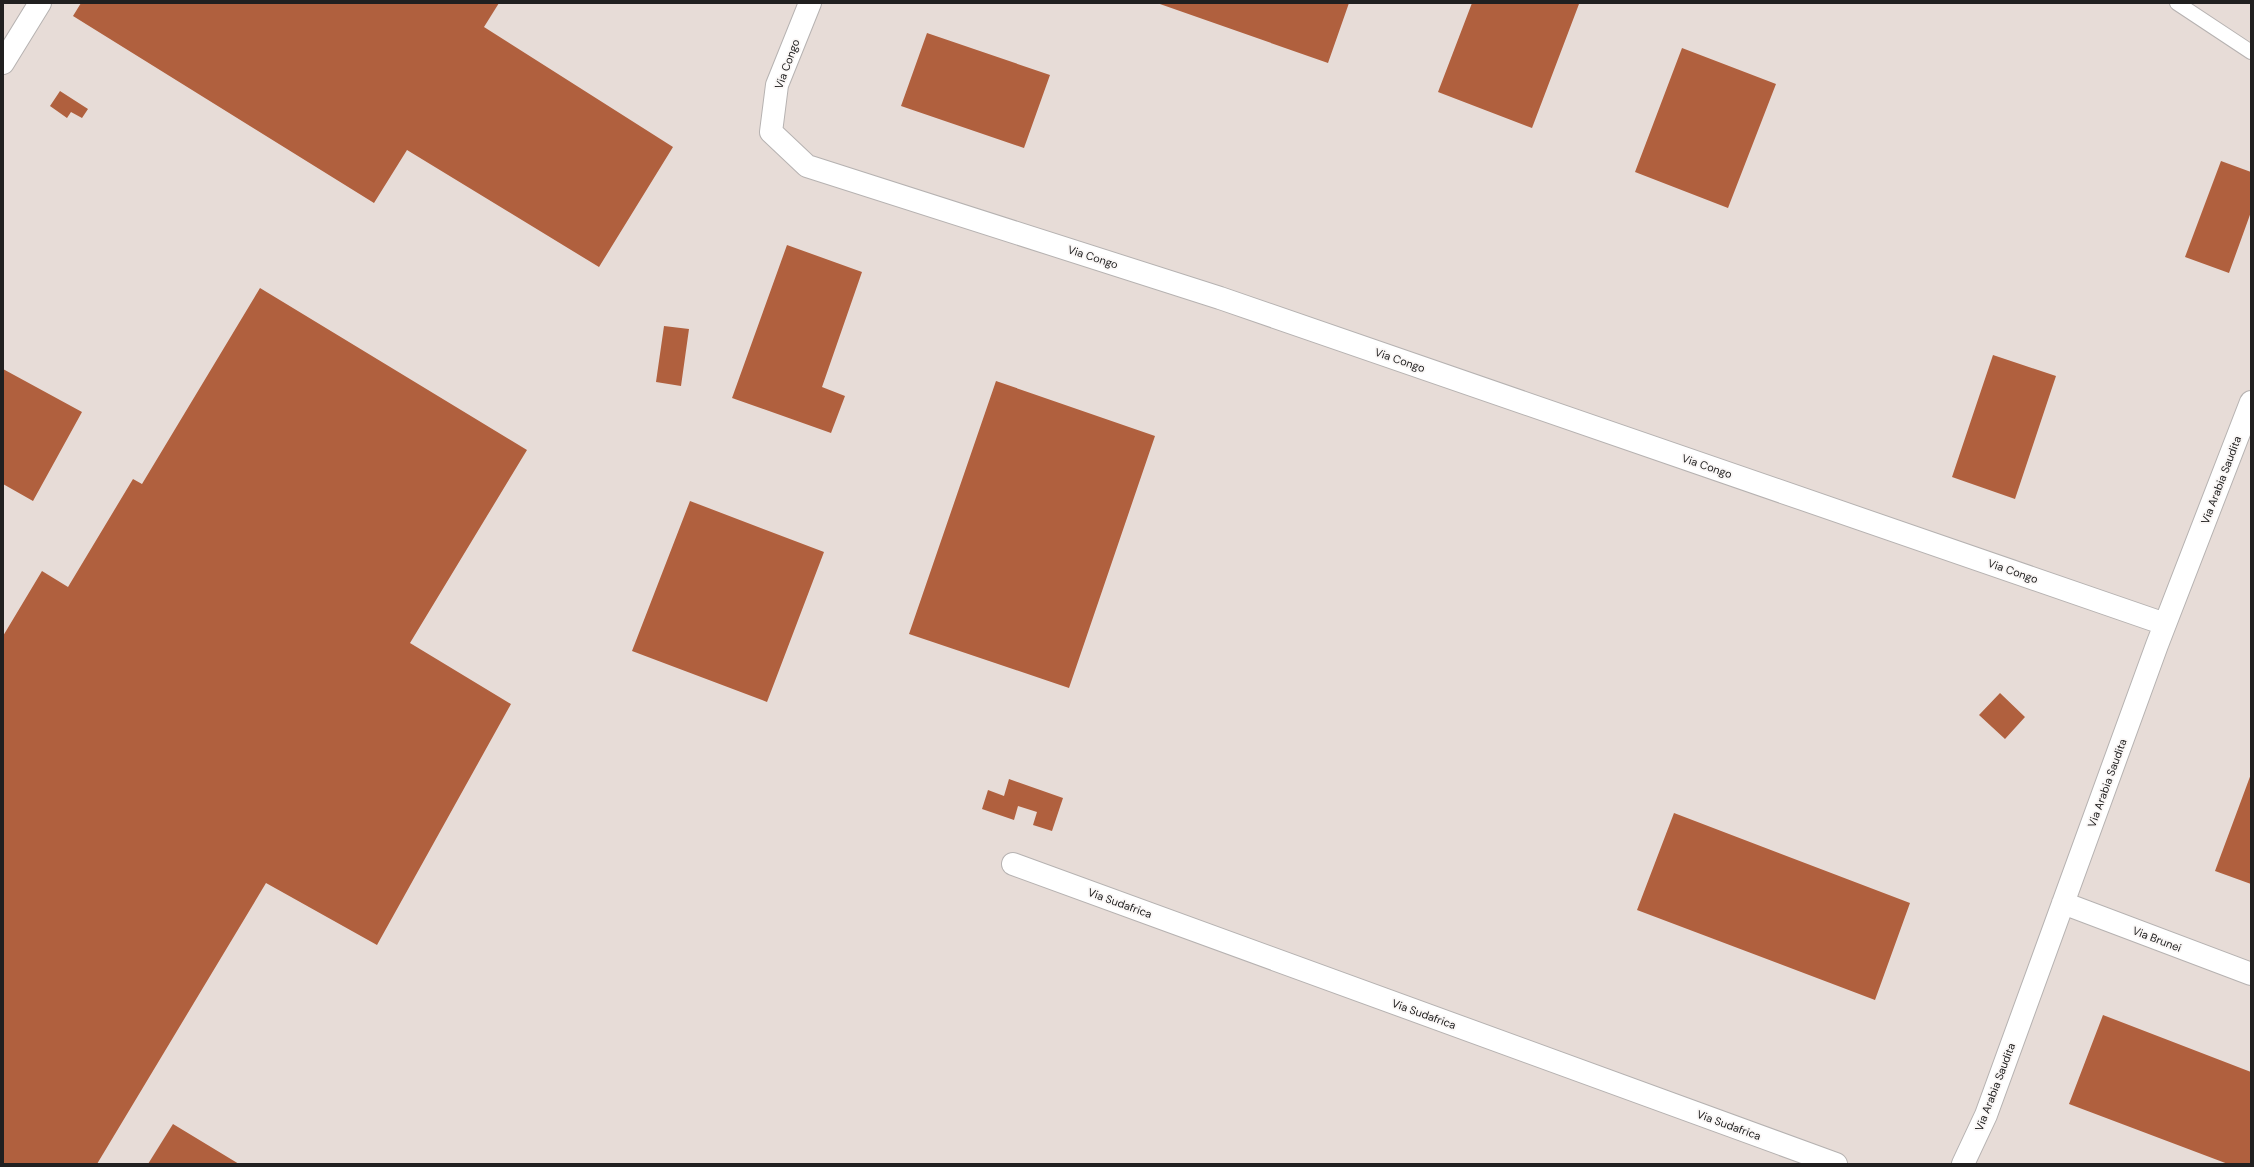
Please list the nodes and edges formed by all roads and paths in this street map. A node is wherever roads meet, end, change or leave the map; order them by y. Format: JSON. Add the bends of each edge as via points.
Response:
{"nodes":[{"id":1,"x":40,"y":3,"type":"edge"},
{"id":2,"x":810,"y":3,"type":"edge"},
{"id":3,"x":2177,"y":3,"type":"edge"},
{"id":4,"x":2251,"y":52,"type":"edge"},
{"id":5,"x":3,"y":63,"type":"edge"},
{"id":6,"x":2251,"y":402,"type":"edge"},
{"id":7,"x":2165,"y":624,"type":"junction"},
{"id":8,"x":1013,"y":864,"type":"dead end"},
{"id":9,"x":2063,"y":903,"type":"junction"},
{"id":10,"x":2251,"y":974,"type":"edge"},
{"id":11,"x":1836,"y":1164,"type":"edge"},
{"id":12,"x":1963,"y":1164,"type":"edge"}],
"edges":[{"from":1,"to":5,"type":"street"},
{"from":2,"to":7,"type":"street","name":"Via Congo","via":[[777,85],[771,132],[807,166],[1220,298]]},
{"from":3,"to":4,"type":"lane"},
{"from":6,"to":7,"type":"street","name":"Via Arabia Saudita"},
{"from":7,"to":9,"type":"street","name":"Via Arabia Saudita"},
{"from":8,"to":11,"type":"street","name":"Via Sudafrica"},
{"from":9,"to":10,"type":"street","name":"Via Brunei"},
{"from":9,"to":12,"type":"street","name":"Via Arabia Saudita","via":[[1986,1114]]}]}
